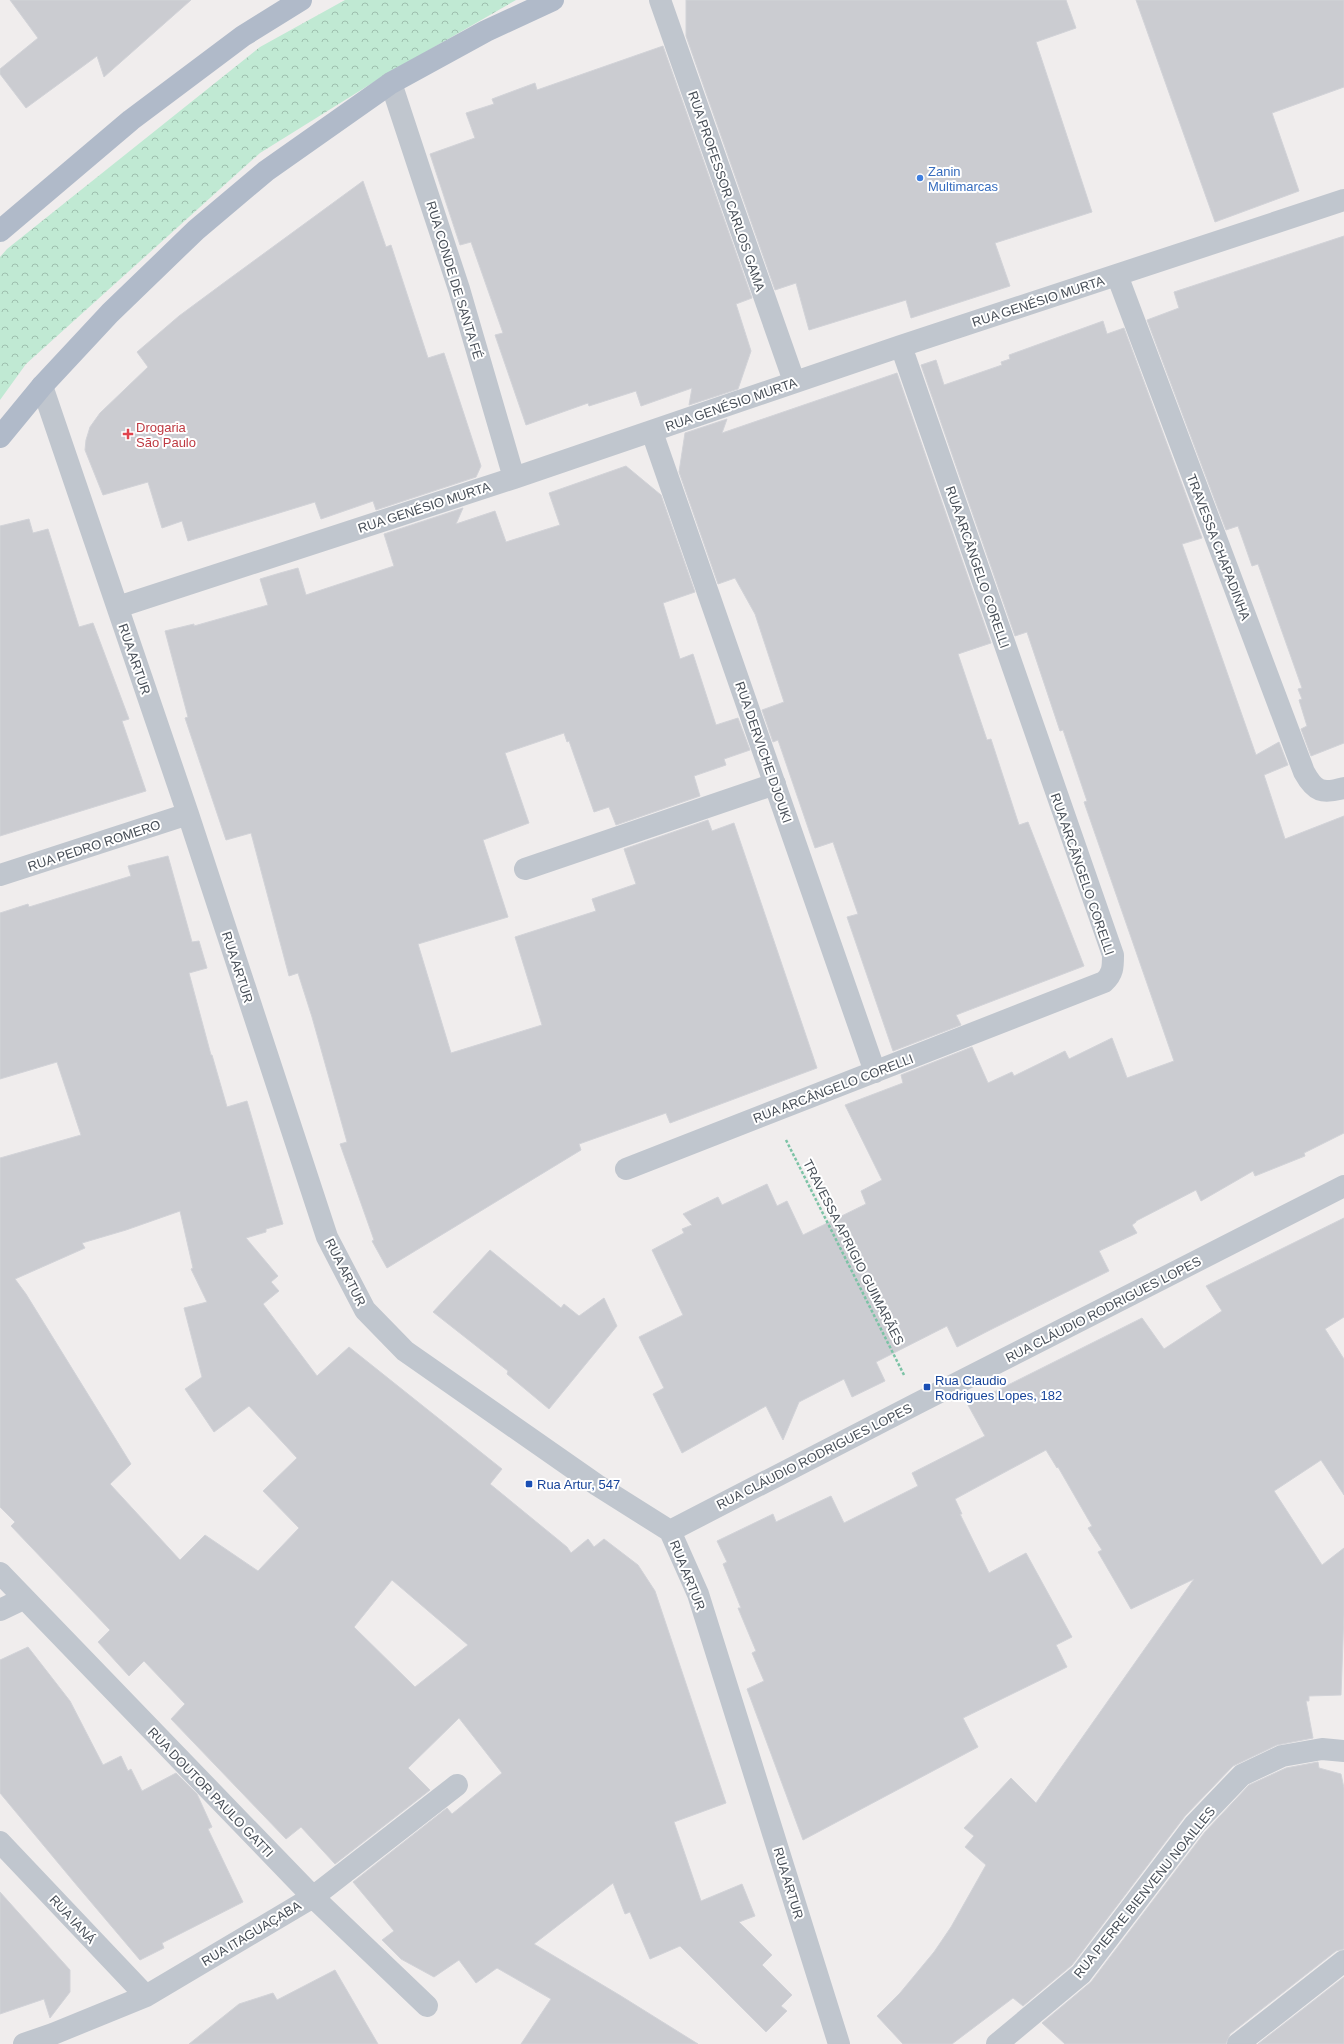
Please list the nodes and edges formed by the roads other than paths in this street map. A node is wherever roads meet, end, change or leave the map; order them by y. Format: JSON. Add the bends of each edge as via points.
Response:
{"nodes":[{"id":1,"x":301,"y":0,"type":"edge"},
{"id":2,"x":554,"y":0,"type":"edge"},
{"id":3,"x":660,"y":0,"type":"edge"},
{"id":4,"x":391,"y":83,"type":"junction"},
{"id":5,"x":1344,"y":200,"type":"edge"},
{"id":6,"x":0,"y":231,"type":"edge"},
{"id":7,"x":1117,"y":275,"type":"junction"},
{"id":8,"x":901,"y":346,"type":"junction"},
{"id":9,"x":794,"y":381,"type":"junction"},
{"id":10,"x":42,"y":386,"type":"junction"},
{"id":11,"x":652,"y":432,"type":"junction"},
{"id":12,"x":0,"y":437,"type":"edge"},
{"id":13,"x":514,"y":478,"type":"junction"},
{"id":14,"x":118,"y":608,"type":"junction"},
{"id":15,"x":775,"y":784,"type":"junction"},
{"id":16,"x":1344,"y":788,"type":"edge"},
{"id":17,"x":188,"y":814,"type":"junction"},
{"id":18,"x":525,"y":869,"type":"dead end"},
{"id":19,"x":0,"y":875,"type":"edge"},
{"id":20,"x":875,"y":1072,"type":"junction"},
{"id":21,"x":626,"y":1169,"type":"dead end"},
{"id":22,"x":1344,"y":1186,"type":"edge"},
{"id":23,"x":670,"y":1532,"type":"junction"},
{"id":24,"x":0,"y":1573,"type":"edge"},
{"id":25,"x":23,"y":1599,"type":"junction"},
{"id":26,"x":0,"y":1610,"type":"edge"},
{"id":27,"x":1344,"y":1751,"type":"edge"},
{"id":28,"x":457,"y":1785,"type":"dead end"},
{"id":29,"x":0,"y":1842,"type":"edge"},
{"id":30,"x":313,"y":1897,"type":"junction"},
{"id":31,"x":1344,"y":1961,"type":"edge"},
{"id":32,"x":146,"y":1996,"type":"junction"},
{"id":33,"x":427,"y":2006,"type":"dead end"},
{"id":34,"x":1245,"y":2042,"type":"edge"},
{"id":35,"x":24,"y":2044,"type":"edge"},
{"id":36,"x":839,"y":2044,"type":"edge"},
{"id":37,"x":997,"y":2044,"type":"edge"}],
"edges":[{"from":1,"to":6,"type":"main road","via":[[243,36],[131,120]]},
{"from":2,"to":4,"type":"main road","via":[[486,30]]},
{"from":3,"to":9,"type":"street","name":"RUA PROFESSOR CARLOS GAMA"},
{"from":4,"to":10,"type":"main road","via":[[266,171],[196,230],[110,313]]},
{"from":4,"to":13,"type":"street","name":"RUA CONDE DE SANTA FÉ","via":[[459,289]]},
{"from":5,"to":7,"type":"street","name":"RUA GENÉSIO MURTA"},
{"from":7,"to":8,"type":"street","name":"RUA GENÉSIO MURTA"},
{"from":7,"to":16,"type":"street","name":"TRAVESSA CHAPADINHA","via":[[1304,772],[1312,786],[1321,790],[1331,792]]},
{"from":8,"to":9,"type":"street","name":"RUA GENÉSIO MURTA"},
{"from":8,"to":20,"type":"street","name":"RUA ARCÂNGELO CORELLI","via":[[1113,955],[1113,966],[1111,976],[1104,982]]},
{"from":9,"to":11,"type":"street","name":"RUA GENÉSIO MURTA"},
{"from":10,"to":12,"type":"main road"},
{"from":10,"to":14,"type":"street","name":"RUA ARTUR"},
{"from":11,"to":13,"type":"street","name":"RUA GENÉSIO MURTA"},
{"from":11,"to":15,"type":"street","name":"RUA DERVICHE DJOUKI"},
{"from":13,"to":14,"type":"street","name":"RUA GENÉSIO MURTA"},
{"from":14,"to":17,"type":"street","name":"RUA ARTUR"},
{"from":15,"to":18,"type":"street"},
{"from":15,"to":20,"type":"street","name":"RUA DERVICHE DJOUKI"},
{"from":17,"to":19,"type":"street","name":"RUA PEDRO ROMERO"},
{"from":17,"to":23,"type":"street","name":"RUA ARTUR","via":[[327,1237],[365,1310],[405,1351],[597,1485]]},
{"from":20,"to":21,"type":"street","name":"RUA ARCÂNGELO CORELLI"},
{"from":22,"to":23,"type":"street","name":"RUA CLÁUDIO RODRIGUES LOPES"},
{"from":23,"to":36,"type":"street","name":"RUA ARTUR","via":[[698,1594]]},
{"from":24,"to":25,"type":"street","name":"RUA DOUTOR PAULO GATTI"},
{"from":25,"to":26,"type":"street"},
{"from":25,"to":30,"type":"street","name":"RUA DOUTOR PAULO GATTI"},
{"from":27,"to":37,"type":"street","name":"RUA PIERRE BIENVENU NOAILLES","via":[[1322,1749],[1282,1756],[1242,1775],[1195,1824],[1081,1974]]},
{"from":28,"to":30,"type":"street","name":"RUA ITAGUAÇABA"},
{"from":29,"to":32,"type":"street","name":"RUA IANÁ"},
{"from":30,"to":32,"type":"street","name":"RUA ITAGUAÇABA"},
{"from":30,"to":33,"type":"street","name":"RUA DOUTOR PAULO GATTI"},
{"from":31,"to":34,"type":"street"},
{"from":32,"to":35,"type":"street","name":"RUA ITAGUAÇABA"}]}
